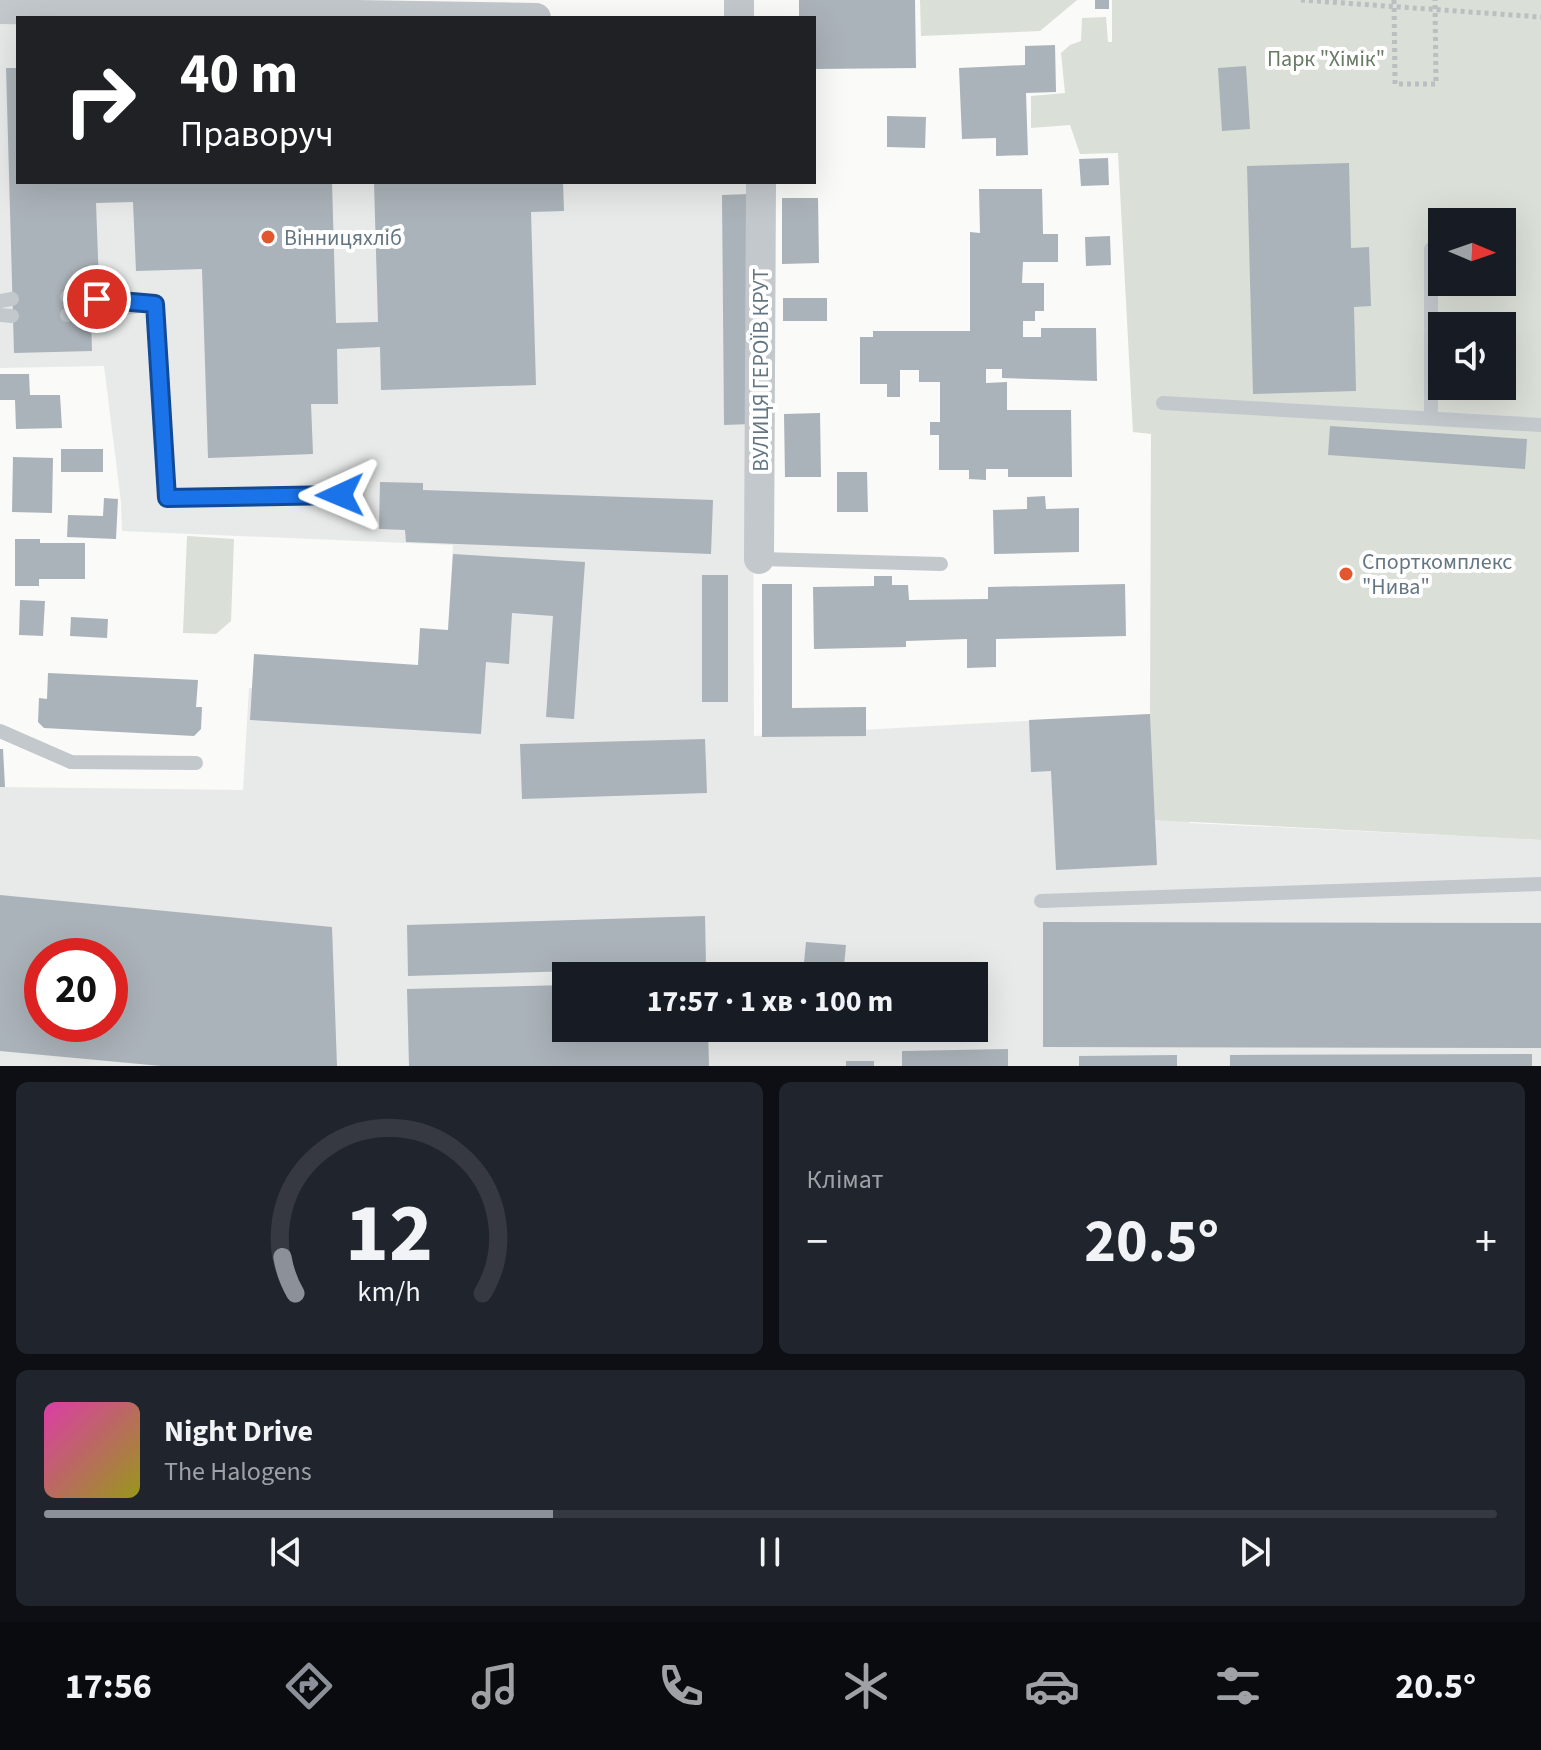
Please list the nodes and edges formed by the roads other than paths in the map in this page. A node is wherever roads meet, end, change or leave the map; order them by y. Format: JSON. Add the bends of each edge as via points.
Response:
{"nodes":[{"id":1,"x":0,"y":9,"type":"edge"},
{"id":2,"x":417,"y":16,"type":"edge"},
{"id":3,"x":761,"y":184,"type":"edge"},
{"id":4,"x":1431,"y":296,"type":"edge"},
{"id":5,"x":67,"y":297,"type":"dead end"},
{"id":6,"x":155,"y":304,"type":"junction"},
{"id":7,"x":67,"y":315,"type":"dead end"},
{"id":8,"x":1163,"y":403,"type":"dead end"},
{"id":9,"x":1431,"y":418,"type":"junction"},
{"id":10,"x":1541,"y":425,"type":"edge"},
{"id":11,"x":340,"y":495,"type":"dead end"},
{"id":12,"x":759,"y":559,"type":"joint"},
{"id":13,"x":941,"y":564,"type":"dead end"},
{"id":14,"x":0,"y":731,"type":"edge"},
{"id":15,"x":196,"y":763,"type":"dead end"},
{"id":16,"x":1541,"y":884,"type":"edge"},
{"id":17,"x":1041,"y":901,"type":"dead end"}],
"edges":[{"from":1,"to":2,"type":"street"},
{"from":3,"to":12,"type":"street","name":"ВУЛИЦЯ ГЕРОЇВ КРУТ"},
{"from":4,"to":9,"type":"lane"},
{"from":5,"to":6,"type":"lane"},
{"from":6,"to":7,"type":"lane"},
{"from":6,"to":11,"type":"lane","via":[[167,498]]},
{"from":8,"to":9,"type":"lane"},
{"from":9,"to":10,"type":"lane"},
{"from":12,"to":13,"type":"lane"},
{"from":14,"to":15,"type":"lane","via":[[71,762]]},
{"from":16,"to":17,"type":"lane"}]}
